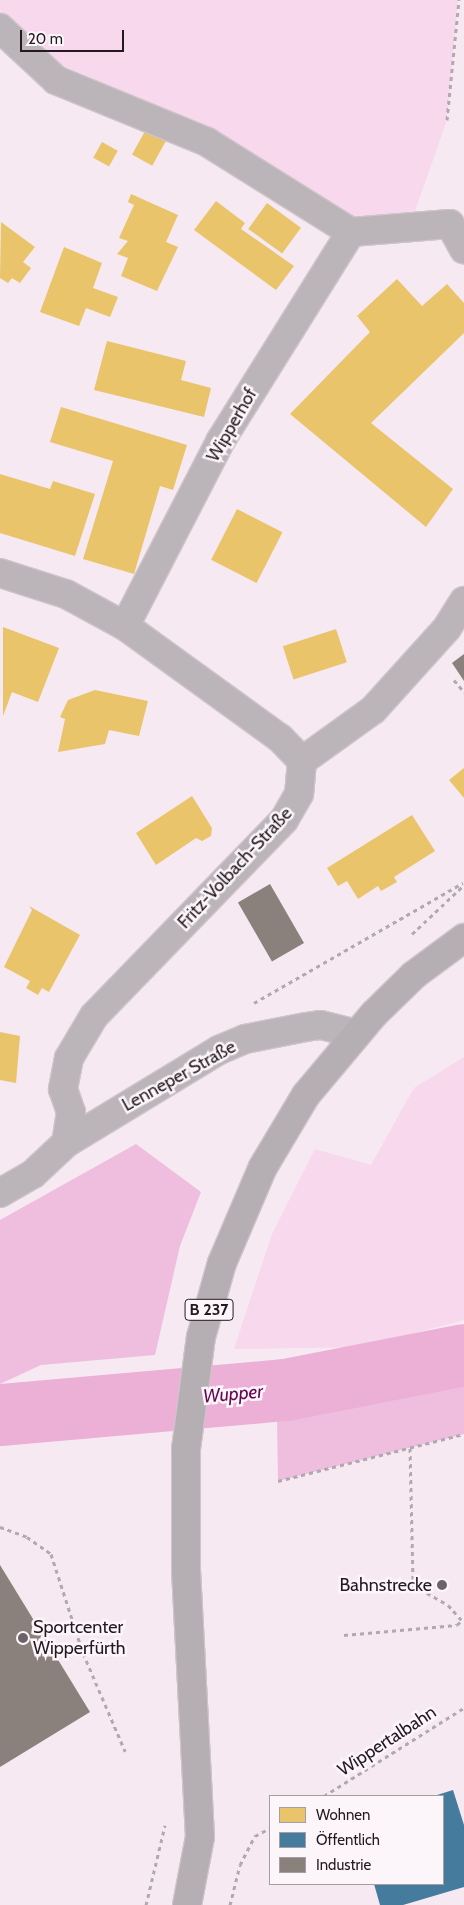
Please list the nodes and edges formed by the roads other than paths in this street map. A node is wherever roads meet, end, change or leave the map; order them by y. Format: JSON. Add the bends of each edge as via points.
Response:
{"nodes":[{"id":1,"x":0,"y":28,"type":"edge"},
{"id":2,"x":351,"y":232,"type":"junction"},
{"id":3,"x":464,"y":249,"type":"edge"},
{"id":4,"x":0,"y":573,"type":"edge"},
{"id":5,"x":464,"y":601,"type":"edge"},
{"id":6,"x":125,"y":626,"type":"junction"},
{"id":7,"x":302,"y":761,"type":"junction"},
{"id":8,"x":464,"y":938,"type":"edge"},
{"id":9,"x":356,"y":1034,"type":"junction"},
{"id":10,"x":66,"y":1143,"type":"junction"},
{"id":11,"x":0,"y":1193,"type":"edge"},
{"id":12,"x":187,"y":1905,"type":"edge"}],
"edges":[{"from":1,"to":2,"type":"street","via":[[56,80],[207,142]]},
{"from":2,"to":3,"type":"street","via":[[450,224]]},
{"from":2,"to":6,"type":"street","name":"Wipperhof","via":[[221,440]]},
{"from":4,"to":6,"type":"street","via":[[66,594]]},
{"from":5,"to":7,"type":"street","via":[[447,628],[373,710]]},
{"from":6,"to":7,"type":"street","via":[[280,738]]},
{"from":7,"to":10,"type":"street","name":"Fritz-Volbach-Straße","via":[[299,794],[284,820],[94,1016],[69,1058],[63,1089],[72,1112]]},
{"from":8,"to":9,"type":"main road","number":"B 237","via":[[414,975]]},
{"from":9,"to":10,"type":"street","name":"Lenneper Straße","via":[[321,1025],[245,1039],[177,1074]]},
{"from":9,"to":12,"type":"main road","number":"B 237","via":[[306,1095],[243,1208],[202,1336],[186,1448],[200,1837]]},
{"from":10,"to":11,"type":"street","name":"Lenneper Straße","via":[[33,1174]]}]}
